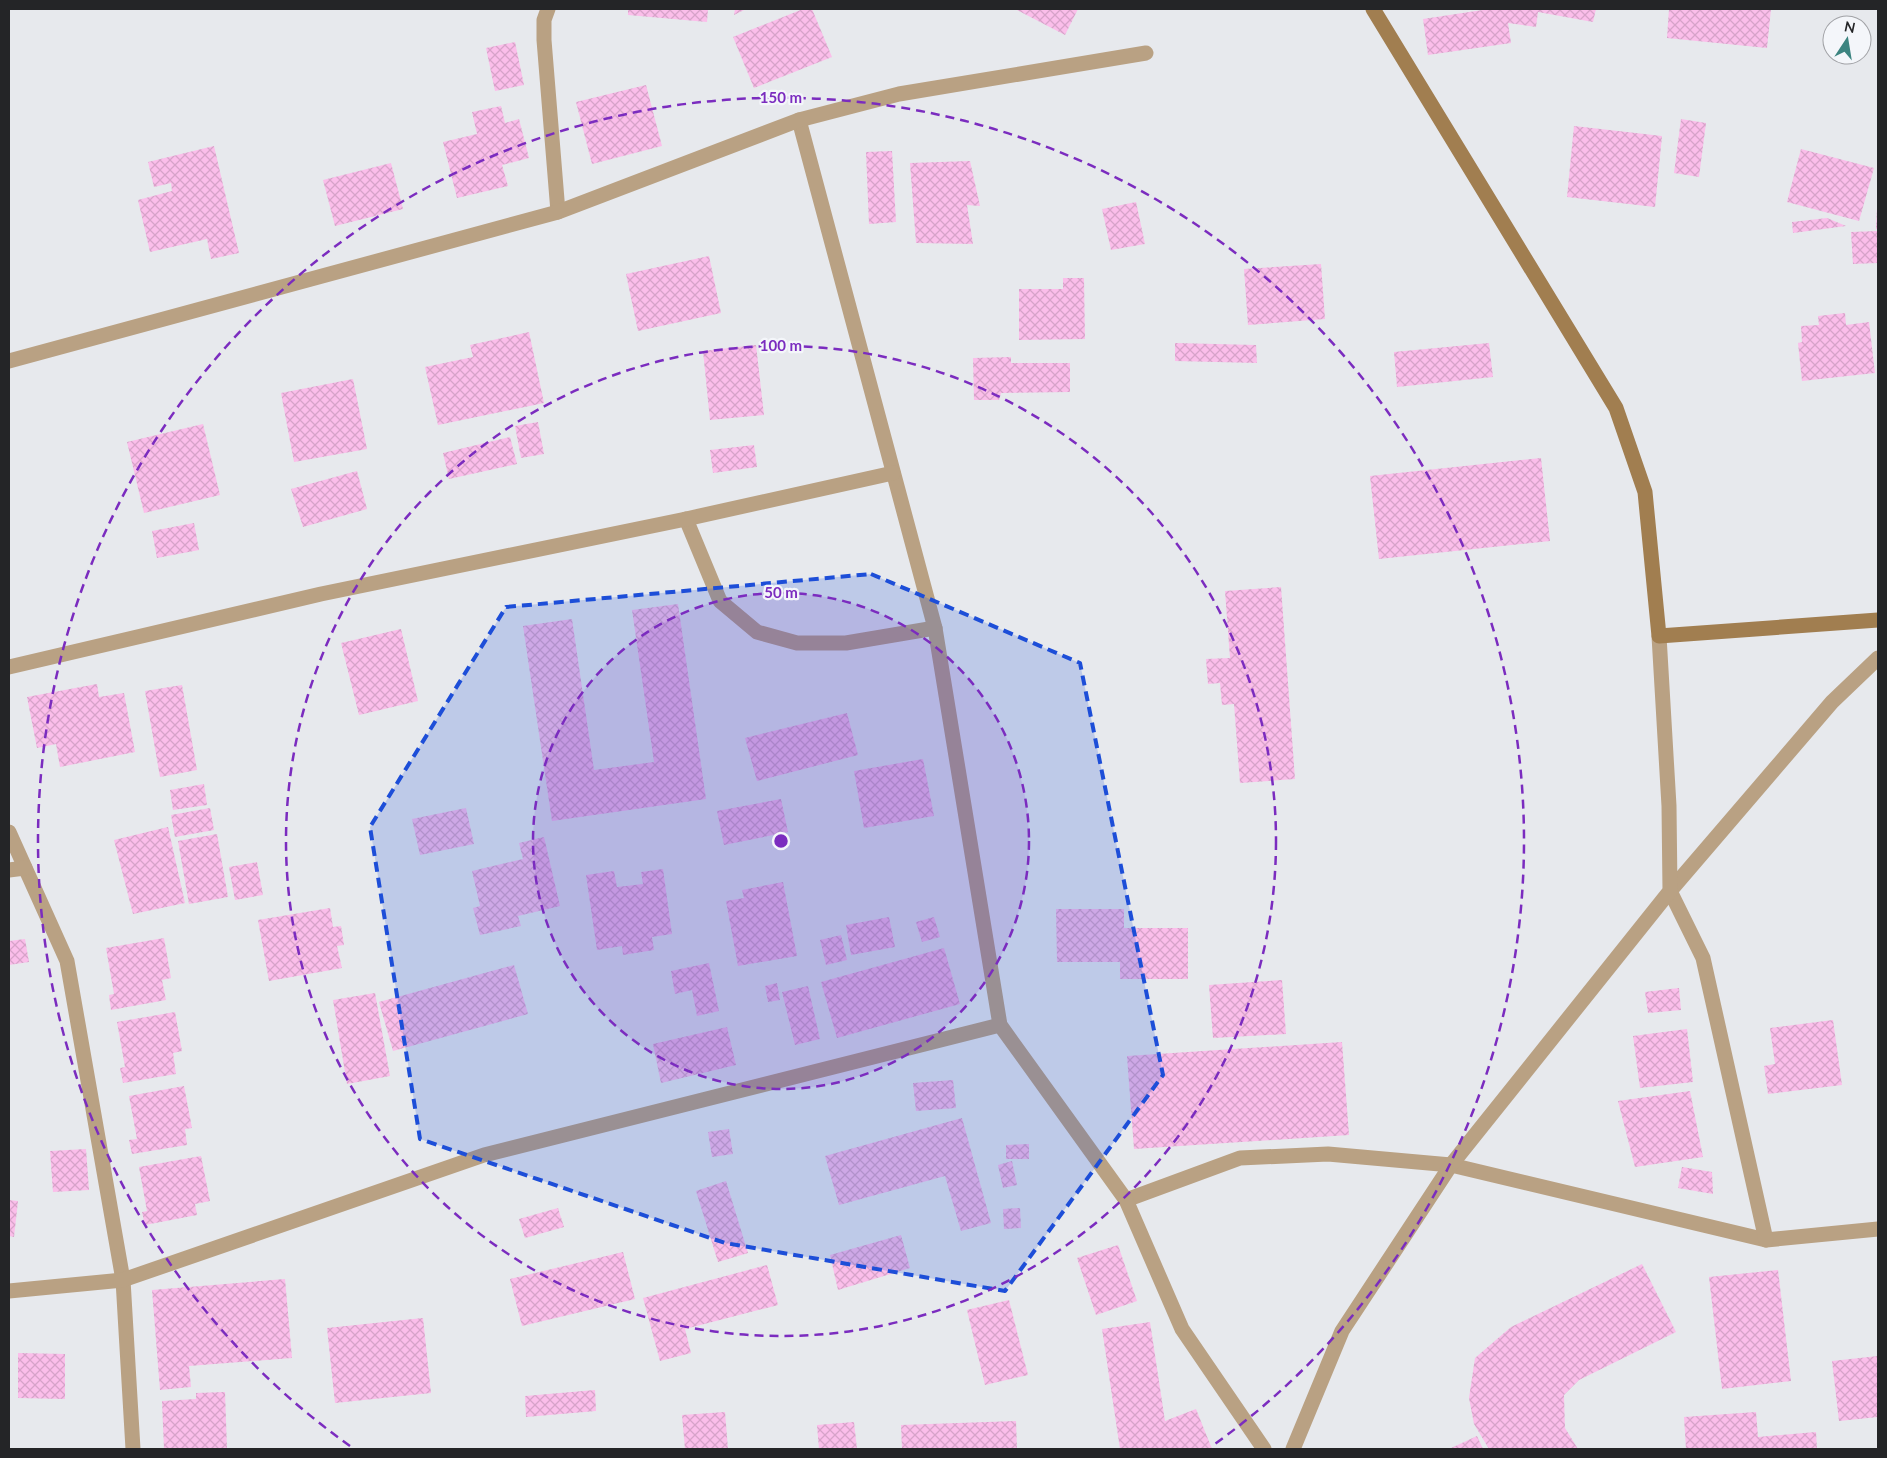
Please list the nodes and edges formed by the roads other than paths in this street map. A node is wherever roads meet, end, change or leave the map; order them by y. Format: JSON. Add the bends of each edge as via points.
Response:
{"nodes":[{"id":1,"x":548,"y":9,"type":"edge"},
{"id":2,"x":1373,"y":9,"type":"edge"},
{"id":3,"x":1146,"y":53,"type":"dead end"},
{"id":4,"x":799,"y":120,"type":"junction"},
{"id":5,"x":558,"y":212,"type":"junction"},
{"id":6,"x":9,"y":361,"type":"edge"},
{"id":7,"x":893,"y":473,"type":"junction"},
{"id":8,"x":686,"y":519,"type":"junction"},
{"id":9,"x":1878,"y":620,"type":"edge"},
{"id":10,"x":935,"y":628,"type":"junction"},
{"id":11,"x":1658,"y":636,"type":"junction"},
{"id":12,"x":1878,"y":658,"type":"edge"},
{"id":13,"x":9,"y":667,"type":"edge"},
{"id":14,"x":9,"y":832,"type":"edge"},
{"id":15,"x":25,"y":868,"type":"junction"},
{"id":16,"x":9,"y":870,"type":"edge"},
{"id":17,"x":1670,"y":892,"type":"junction"},
{"id":18,"x":1000,"y":1024,"type":"junction"},
{"id":19,"x":1451,"y":1165,"type":"junction"},
{"id":20,"x":1126,"y":1200,"type":"junction"},
{"id":21,"x":1878,"y":1229,"type":"edge"},
{"id":22,"x":1766,"y":1240,"type":"junction"},
{"id":23,"x":123,"y":1280,"type":"junction"},
{"id":24,"x":9,"y":1291,"type":"edge"},
{"id":25,"x":133,"y":1449,"type":"edge"},
{"id":26,"x":1264,"y":1449,"type":"edge"},
{"id":27,"x":1293,"y":1449,"type":"edge"}],
"edges":[{"from":1,"to":5,"type":"street","via":[[544,20],[544,40]]},
{"from":2,"to":11,"type":"street","via":[[1616,408],[1645,492]]},
{"from":3,"to":4,"type":"street","via":[[899,94]]},
{"from":4,"to":5,"type":"street"},
{"from":4,"to":7,"type":"street"},
{"from":5,"to":6,"type":"street"},
{"from":7,"to":8,"type":"street"},
{"from":7,"to":10,"type":"street"},
{"from":8,"to":10,"type":"street","via":[[720,601],[757,632],[797,643],[846,643]]},
{"from":8,"to":13,"type":"street","via":[[321,594]]},
{"from":9,"to":11,"type":"street"},
{"from":10,"to":18,"type":"street"},
{"from":11,"to":17,"type":"street","via":[[1669,806]]},
{"from":12,"to":17,"type":"street","via":[[1832,702]]},
{"from":14,"to":15,"type":"street"},
{"from":15,"to":16,"type":"street"},
{"from":15,"to":23,"type":"street","via":[[67,961]]},
{"from":17,"to":19,"type":"street"},
{"from":17,"to":22,"type":"street","via":[[1703,958]]},
{"from":18,"to":20,"type":"street"},
{"from":18,"to":23,"type":"street","via":[[484,1155]]},
{"from":19,"to":20,"type":"street","via":[[1328,1154],[1240,1158]]},
{"from":19,"to":22,"type":"street"},
{"from":19,"to":27,"type":"street","via":[[1342,1331]]},
{"from":20,"to":26,"type":"street","via":[[1182,1329]]},
{"from":21,"to":22,"type":"street"},
{"from":23,"to":24,"type":"street"},
{"from":23,"to":25,"type":"street"}]}
